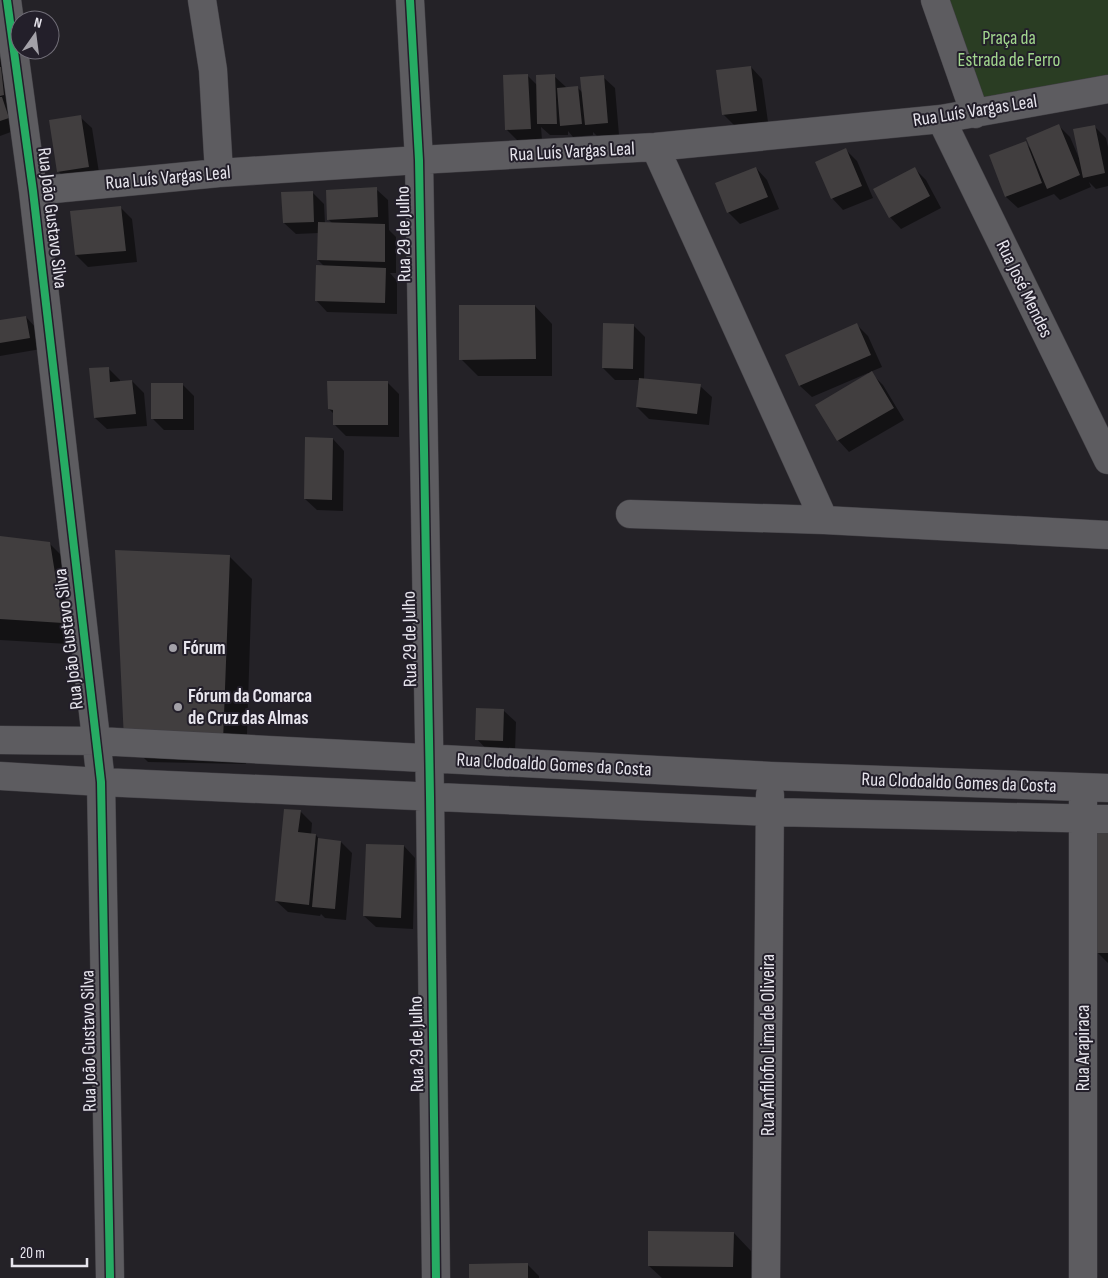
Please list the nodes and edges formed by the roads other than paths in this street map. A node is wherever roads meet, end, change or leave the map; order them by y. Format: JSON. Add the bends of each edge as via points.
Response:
{"nodes":[{"id":1,"x":7,"y":0,"type":"edge"},
{"id":2,"x":202,"y":0,"type":"edge"},
{"id":3,"x":410,"y":0,"type":"edge"},
{"id":4,"x":935,"y":0,"type":"edge"},
{"id":5,"x":1108,"y":89,"type":"edge"},
{"id":6,"x":974,"y":114,"type":"junction"},
{"id":7,"x":941,"y":118,"type":"junction"},
{"id":8,"x":655,"y":147,"type":"junction"},
{"id":9,"x":419,"y":160,"type":"junction"},
{"id":10,"x":219,"y":173,"type":"junction"},
{"id":11,"x":33,"y":191,"type":"junction"},
{"id":12,"x":1108,"y":460,"type":"edge"},
{"id":13,"x":630,"y":514,"type":"dead end"},
{"id":14,"x":824,"y":520,"type":"junction"},
{"id":15,"x":1108,"y":535,"type":"edge"},
{"id":16,"x":0,"y":740,"type":"edge"},
{"id":17,"x":97,"y":741,"type":"junction"},
{"id":18,"x":428,"y":759,"type":"junction"},
{"id":19,"x":0,"y":776,"type":"edge"},
{"id":20,"x":771,"y":776,"type":"junction"},
{"id":21,"x":101,"y":782,"type":"junction"},
{"id":22,"x":1096,"y":788,"type":"edge"},
{"id":23,"x":430,"y":796,"type":"junction"},
{"id":24,"x":770,"y":812,"type":"junction"},
{"id":25,"x":1095,"y":819,"type":"edge"},
{"id":26,"x":110,"y":1278,"type":"edge"},
{"id":27,"x":436,"y":1278,"type":"edge"},
{"id":28,"x":766,"y":1278,"type":"edge"},
{"id":29,"x":1083,"y":1278,"type":"edge"}],
"edges":[{"from":1,"to":11,"type":"street","name":"Rua João Gustavo Silva"},
{"from":2,"to":10,"type":"street","via":[[213,70]]},
{"from":3,"to":9,"type":"street","name":"Rua 29 de Julho"},
{"from":4,"to":6,"type":"street"},
{"from":5,"to":6,"type":"street","name":"Rua Luís Vargas Leal"},
{"from":6,"to":7,"type":"street","name":"Rua Luís Vargas Leal"},
{"from":7,"to":8,"type":"street","name":"Rua Luís Vargas Leal"},
{"from":7,"to":12,"type":"street","name":"Rua José Mendes"},
{"from":8,"to":9,"type":"street","name":"Rua Luís Vargas Leal"},
{"from":8,"to":14,"type":"street"},
{"from":9,"to":10,"type":"street","name":"Rua Luís Vargas Leal"},
{"from":9,"to":18,"type":"street","name":"Rua 29 de Julho"},
{"from":10,"to":11,"type":"street","name":"Rua Luís Vargas Leal"},
{"from":11,"to":17,"type":"street","name":"Rua João Gustavo Silva"},
{"from":13,"to":14,"type":"street"},
{"from":14,"to":15,"type":"street"},
{"from":16,"to":17,"type":"street","name":"Rua Clodoaldo Gomes da Costa"},
{"from":17,"to":18,"type":"street","name":"Rua Clodoaldo Gomes da Costa"},
{"from":17,"to":21,"type":"street","name":"Rua João Gustavo Silva"},
{"from":18,"to":20,"type":"street","name":"Rua Clodoaldo Gomes da Costa"},
{"from":18,"to":23,"type":"street","name":"Rua 29 de Julho"},
{"from":19,"to":21,"type":"street","name":"Rua Clodoaldo Gomes da Costa"},
{"from":20,"to":22,"type":"street","name":"Rua Clodoaldo Gomes da Costa"},
{"from":20,"to":24,"type":"street","name":"Rua Anfilofio Lima de Oliveira"},
{"from":21,"to":23,"type":"street","name":"Rua Clodoaldo Gomes da Costa"},
{"from":21,"to":26,"type":"street","name":"Rua João Gustavo Silva"},
{"from":22,"to":25,"type":"street","name":"Rua Arapiraca"},
{"from":23,"to":24,"type":"street","name":"Rua Clodoaldo Gomes da Costa"},
{"from":23,"to":27,"type":"street","name":"Rua 29 de Julho"},
{"from":24,"to":25,"type":"street","name":"Rua Clodoaldo Gomes da Costa"},
{"from":24,"to":28,"type":"street","name":"Rua Anfilofio Lima de Oliveira"},
{"from":25,"to":29,"type":"street","name":"Rua Arapiraca"}]}
